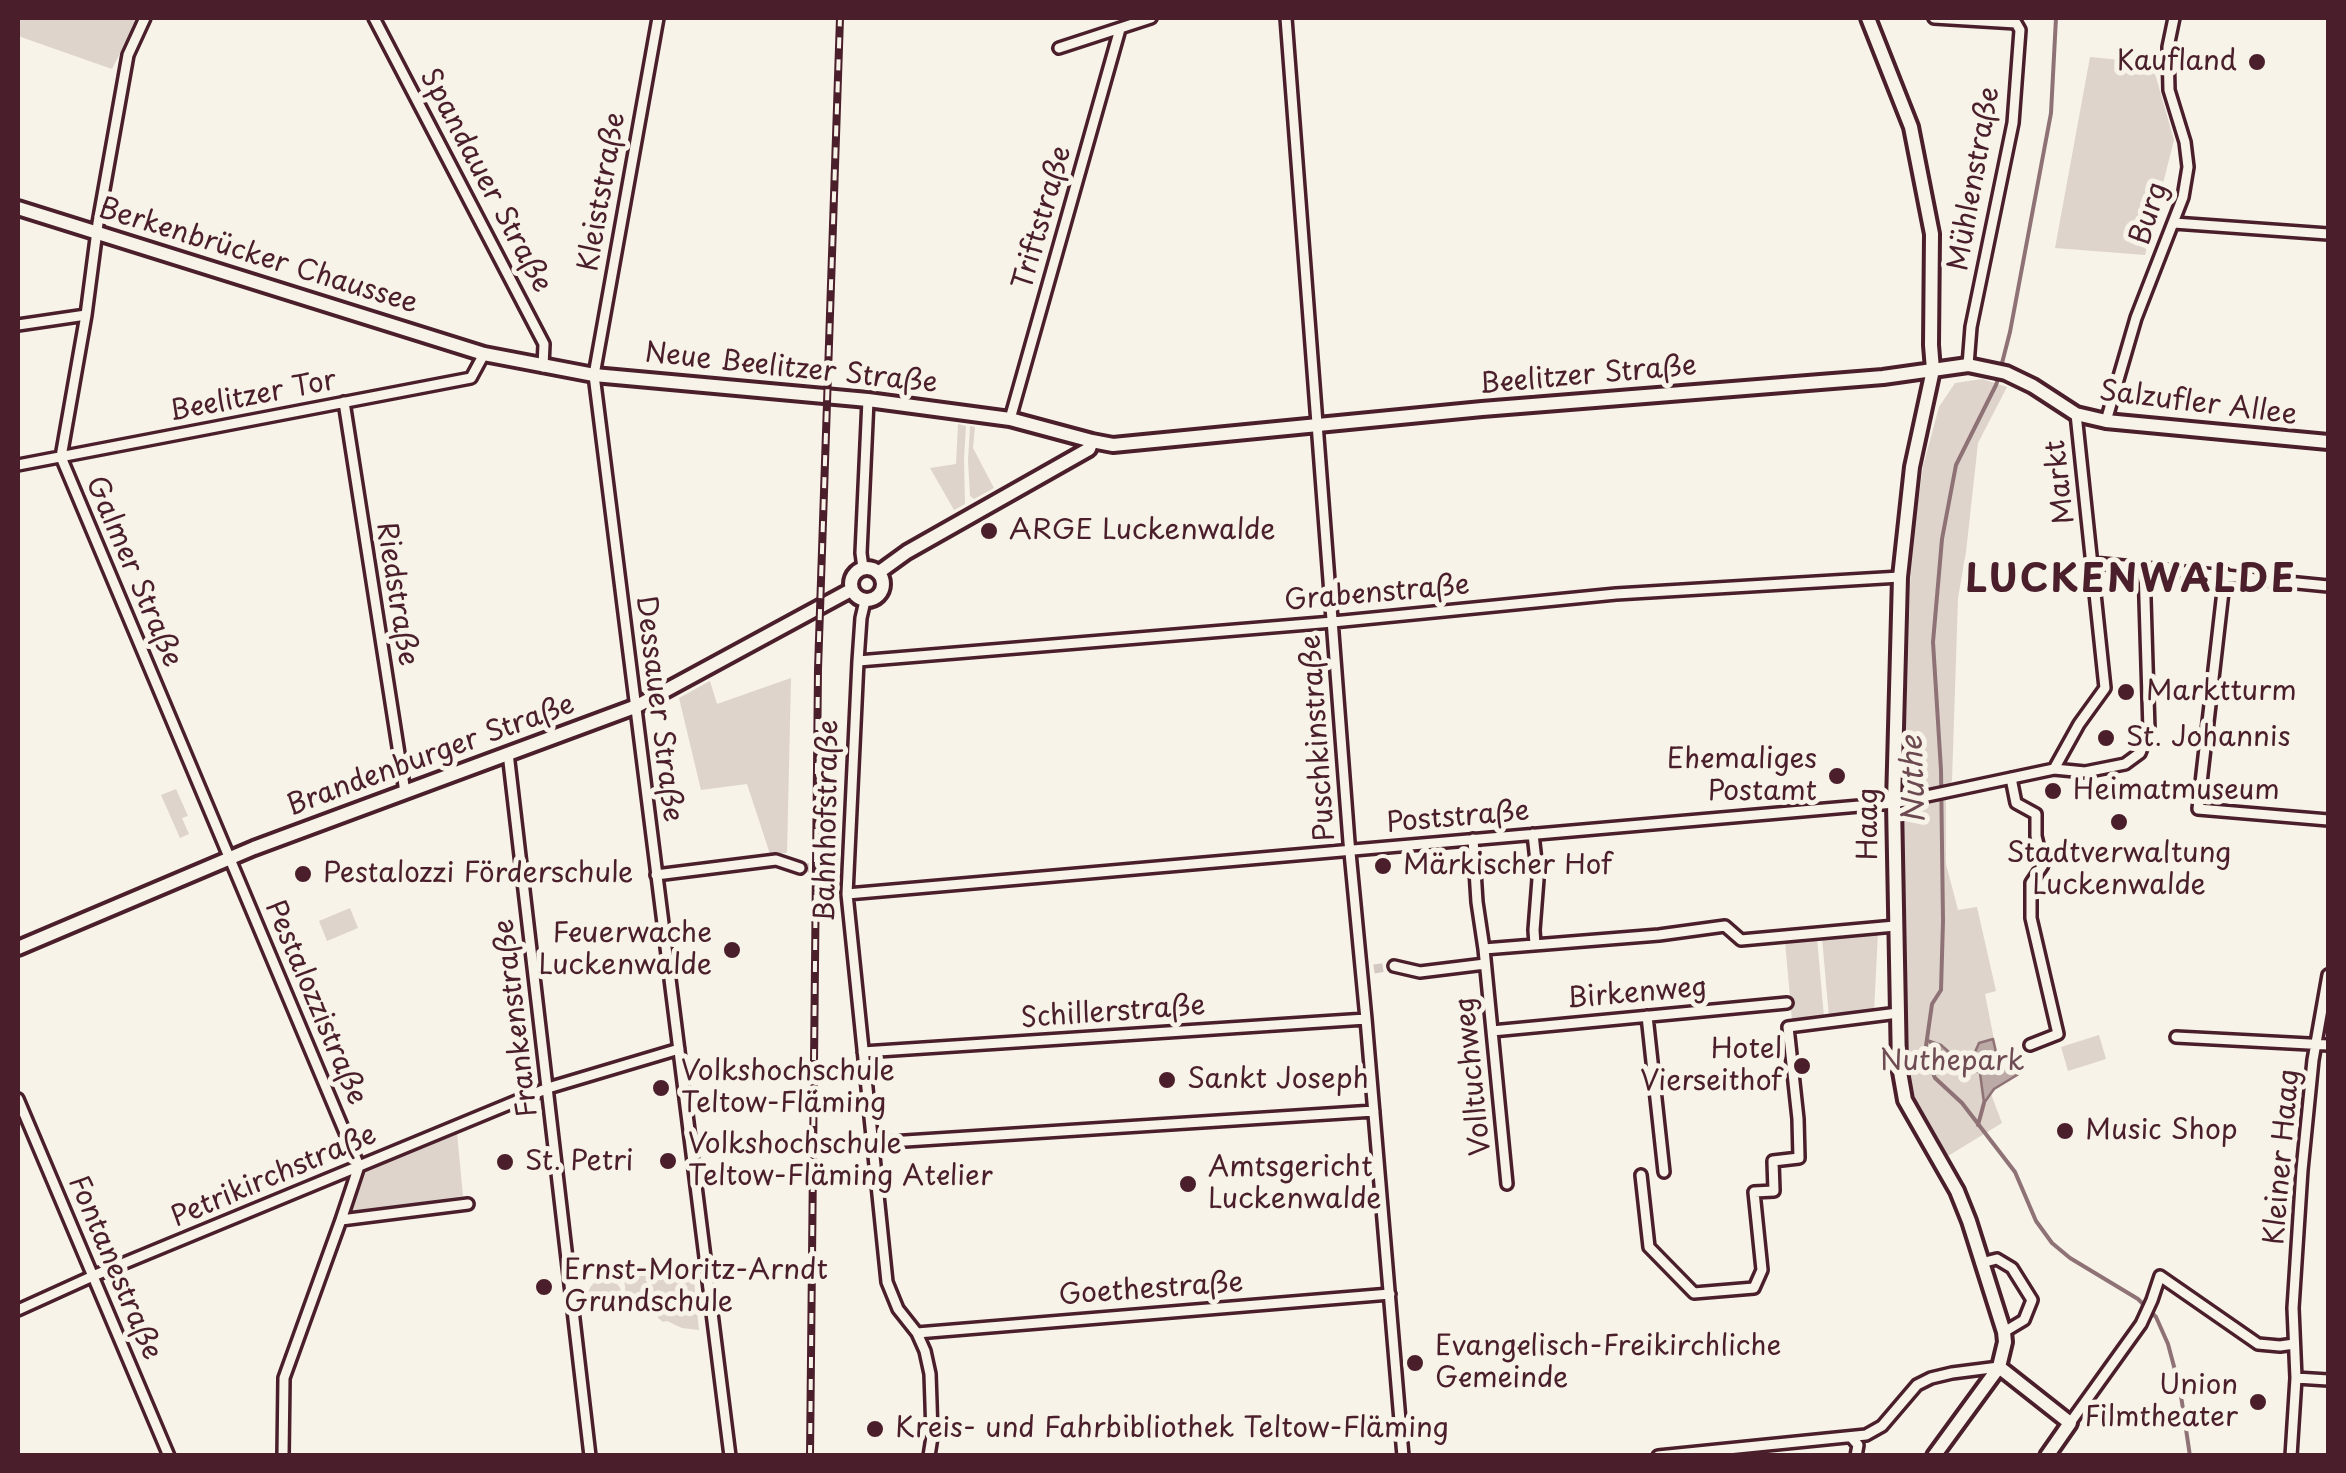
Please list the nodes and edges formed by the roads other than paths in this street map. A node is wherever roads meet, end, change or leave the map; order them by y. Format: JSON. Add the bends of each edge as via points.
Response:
{"nodes":[{"id":1,"x":145,"y":18,"type":"edge"},
{"id":2,"x":374,"y":18,"type":"edge"},
{"id":3,"x":658,"y":18,"type":"edge"},
{"id":4,"x":1150,"y":18,"type":"edge"},
{"id":5,"x":1286,"y":18,"type":"edge"},
{"id":6,"x":1868,"y":18,"type":"edge"},
{"id":7,"x":1934,"y":18,"type":"edge"},
{"id":8,"x":2174,"y":18,"type":"edge"},
{"id":9,"x":1120,"y":29,"type":"junction"},
{"id":10,"x":1059,"y":48,"type":"dead end"},
{"id":11,"x":18,"y":208,"type":"edge"},
{"id":12,"x":2174,"y":223,"type":"junction"},
{"id":13,"x":97,"y":233,"type":"junction"},
{"id":14,"x":2328,"y":234,"type":"edge"},
{"id":15,"x":86,"y":315,"type":"junction"},
{"id":16,"x":18,"y":325,"type":"edge"},
{"id":17,"x":484,"y":354,"type":"junction"},
{"id":18,"x":1968,"y":365,"type":"junction"},
{"id":19,"x":544,"y":367,"type":"junction"},
{"id":20,"x":1934,"y":370,"type":"junction"},
{"id":21,"x":594,"y":375,"type":"junction"},
{"id":22,"x":868,"y":400,"type":"junction"},
{"id":23,"x":344,"y":402,"type":"junction"},
{"id":24,"x":2076,"y":414,"type":"junction"},
{"id":25,"x":1010,"y":419,"type":"junction"},
{"id":26,"x":2106,"y":421,"type":"junction"},
{"id":27,"x":1318,"y":427,"type":"junction"},
{"id":28,"x":1092,"y":442,"type":"junction"},
{"id":29,"x":2324,"y":444,"type":"edge"},
{"id":30,"x":61,"y":457,"type":"junction"},
{"id":31,"x":18,"y":465,"type":"edge"},
{"id":32,"x":2093,"y":563,"type":"junction"},
{"id":33,"x":863,"y":568,"type":"junction"},
{"id":34,"x":2144,"y":568,"type":"junction"},
{"id":35,"x":878,"y":573,"type":"junction"},
{"id":36,"x":2226,"y":574,"type":"junction"},
{"id":37,"x":1900,"y":577,"type":"junction"},
{"id":38,"x":2328,"y":586,"type":"edge"},
{"id":39,"x":851,"y":590,"type":"junction"},
{"id":40,"x":865,"y":601,"type":"junction"},
{"id":41,"x":1333,"y":622,"type":"junction"},
{"id":42,"x":858,"y":661,"type":"junction"},
{"id":43,"x":637,"y":706,"type":"junction"},
{"id":44,"x":508,"y":754,"type":"junction"},
{"id":45,"x":2054,"y":769,"type":"junction"},
{"id":46,"x":2011,"y":778,"type":"junction"},
{"id":47,"x":405,"y":792,"type":"junction"},
{"id":48,"x":1894,"y":803,"type":"junction"},
{"id":49,"x":2328,"y":820,"type":"edge"},
{"id":50,"x":1534,"y":834,"type":"junction"},
{"id":51,"x":1473,"y":839,"type":"junction"},
{"id":52,"x":1350,"y":850,"type":"junction"},
{"id":53,"x":229,"y":857,"type":"junction"},
{"id":54,"x":800,"y":868,"type":"tunnel mouth"},
{"id":55,"x":656,"y":875,"type":"junction"},
{"id":56,"x":847,"y":894,"type":"junction"},
{"id":57,"x":1894,"y":926,"type":"junction"},
{"id":58,"x":1535,"y":945,"type":"junction"},
{"id":59,"x":18,"y":948,"type":"edge"},
{"id":60,"x":1484,"y":949,"type":"junction"},
{"id":61,"x":1485,"y":964,"type":"junction"},
{"id":62,"x":1394,"y":966,"type":"tunnel mouth"},
{"id":63,"x":1374,"y":968,"type":"tunnel mouth"},
{"id":64,"x":1362,"y":970,"type":"junction"},
{"id":65,"x":2328,"y":975,"type":"edge"},
{"id":66,"x":1786,"y":1003,"type":"dead end"},
{"id":67,"x":1898,"y":1013,"type":"junction"},
{"id":68,"x":1648,"y":1016,"type":"junction"},
{"id":69,"x":1366,"y":1019,"type":"junction"},
{"id":70,"x":1492,"y":1031,"type":"junction"},
{"id":71,"x":2176,"y":1037,"type":"dead end"},
{"id":72,"x":2030,"y":1045,"type":"dead end"},
{"id":73,"x":2316,"y":1046,"type":"junction"},
{"id":74,"x":2328,"y":1046,"type":"edge"},
{"id":75,"x":679,"y":1049,"type":"junction"},
{"id":76,"x":863,"y":1052,"type":"junction"},
{"id":77,"x":548,"y":1088,"type":"junction"},
{"id":78,"x":18,"y":1099,"type":"edge"},
{"id":79,"x":1374,"y":1111,"type":"junction"},
{"id":80,"x":874,"y":1143,"type":"junction"},
{"id":81,"x":359,"y":1166,"type":"junction"},
{"id":82,"x":1664,"y":1172,"type":"dead end"},
{"id":83,"x":1641,"y":1175,"type":"dead end"},
{"id":84,"x":1506,"y":1184,"type":"dead end"},
{"id":85,"x":468,"y":1204,"type":"dead end"},
{"id":86,"x":341,"y":1220,"type":"junction"},
{"id":87,"x":1981,"y":1263,"type":"junction"},
{"id":88,"x":93,"y":1276,"type":"junction"},
{"id":89,"x":1390,"y":1294,"type":"junction"},
{"id":90,"x":18,"y":1310,"type":"edge"},
{"id":91,"x":2004,"y":1332,"type":"junction"},
{"id":92,"x":917,"y":1333,"type":"junction"},
{"id":93,"x":2294,"y":1344,"type":"junction"},
{"id":94,"x":2000,"y":1367,"type":"junction"},
{"id":95,"x":2296,"y":1378,"type":"junction"},
{"id":96,"x":2328,"y":1380,"type":"edge"},
{"id":97,"x":2070,"y":1423,"type":"junction"},
{"id":98,"x":1851,"y":1437,"type":"junction"},
{"id":99,"x":170,"y":1456,"type":"edge"},
{"id":100,"x":282,"y":1456,"type":"edge"},
{"id":101,"x":590,"y":1456,"type":"edge"},
{"id":102,"x":730,"y":1456,"type":"edge"},
{"id":103,"x":929,"y":1456,"type":"edge"},
{"id":104,"x":1403,"y":1456,"type":"edge"},
{"id":105,"x":1658,"y":1456,"type":"edge"},
{"id":106,"x":1856,"y":1456,"type":"edge"},
{"id":107,"x":1934,"y":1456,"type":"edge"},
{"id":108,"x":2047,"y":1456,"type":"edge"},
{"id":109,"x":2292,"y":1456,"type":"edge"}],
"edges":[{"from":1,"to":13,"type":"street","name":"Galmer Straße","via":[[128,55]]},
{"from":2,"to":19,"type":"street","name":"Spandauer Straße","via":[[544,344]]},
{"from":3,"to":21,"type":"street","name":"Kleiststraße"},
{"from":4,"to":9,"type":"street"},
{"from":5,"to":27,"type":"street","name":"Puschkinstraße"},
{"from":6,"to":20,"type":"main road","name":"Haag","via":[[1911,127],[1932,234]]},
{"from":7,"to":18,"type":"street","name":"Mühlenstraße","via":[[2016,24],[2020,30],[2013,124]]},
{"from":8,"to":12,"type":"street","name":"Burg","via":[[2168,90],[2188,166]]},
{"from":9,"to":10,"type":"street"},
{"from":9,"to":25,"type":"street","name":"Triftstraße"},
{"from":11,"to":13,"type":"main road","name":"Berkenbrücker Chaussee"},
{"from":12,"to":14,"type":"street"},
{"from":12,"to":26,"type":"street","name":"Burg","via":[[2136,318]]},
{"from":13,"to":15,"type":"street","name":"Galmer Straße"},
{"from":13,"to":17,"type":"main road","name":"Berkenbrücker Chaussee"},
{"from":15,"to":16,"type":"street"},
{"from":15,"to":30,"type":"street","name":"Galmer Straße"},
{"from":17,"to":19,"type":"main road","name":"Neue Beelitzer Straße"},
{"from":17,"to":23,"type":"street","name":"Beelitzer Tor","via":[[472,378]]},
{"from":18,"to":20,"type":"main road","name":"Beelitzer Straße"},
{"from":18,"to":24,"type":"main road","name":"Beelitzer Straße","via":[[2000,370]]},
{"from":19,"to":21,"type":"main road","name":"Neue Beelitzer Straße"},
{"from":20,"to":27,"type":"main road","name":"Beelitzer Straße"},
{"from":20,"to":37,"type":"main road","name":"Haag","via":[[1912,467]]},
{"from":21,"to":22,"type":"main road","name":"Neue Beelitzer Straße"},
{"from":21,"to":43,"type":"street","name":"Dessauer Straße"},
{"from":22,"to":25,"type":"main road","name":"Neue Beelitzer Straße"},
{"from":22,"to":33,"type":"street"},
{"from":23,"to":30,"type":"street","name":"Beelitzer Tor"},
{"from":23,"to":47,"type":"street","name":"Riedstraße"},
{"from":24,"to":26,"type":"main road","name":"Salzufler Allee"},
{"from":24,"to":32,"type":"street","name":"Markt"},
{"from":25,"to":28,"type":"main road","name":"Neue Beelitzer Straße"},
{"from":26,"to":29,"type":"main road","name":"Salzufler Allee"},
{"from":27,"to":28,"type":"main road","name":"Beelitzer Straße"},
{"from":27,"to":41,"type":"street","name":"Puschkinstraße"},
{"from":28,"to":35,"type":"main road"},
{"from":30,"to":31,"type":"street","name":"Beelitzer Tor"},
{"from":30,"to":53,"type":"street","name":"Galmer Straße"},
{"from":32,"to":34,"type":"street"},
{"from":32,"to":45,"type":"street","name":"Markt","via":[[2105,688]]},
{"from":33,"to":35,"type":"main road"},
{"from":33,"to":39,"type":"main road"},
{"from":34,"to":36,"type":"street"},
{"from":34,"to":45,"type":"street","via":[[2149,730],[2140,753],[2125,764],[2085,772]]},
{"from":35,"to":40,"type":"main road","via":[[882,589]]},
{"from":36,"to":38,"type":"street"},
{"from":36,"to":49,"type":"street","via":[[2198,808]]},
{"from":37,"to":41,"type":"street","name":"Grabenstraße","via":[[1616,594]]},
{"from":37,"to":48,"type":"main road","name":"Haag"},
{"from":39,"to":40,"type":"main road"},
{"from":39,"to":43,"type":"main road","name":"Brandenburger Straße"},
{"from":40,"to":42,"type":"street","name":"Bahnhofstraße"},
{"from":41,"to":42,"type":"street","name":"Grabenstraße"},
{"from":41,"to":52,"type":"street","name":"Puschkinstraße"},
{"from":42,"to":56,"type":"street","name":"Bahnhofstraße"},
{"from":43,"to":44,"type":"main road","name":"Brandenburger Straße"},
{"from":43,"to":55,"type":"street","name":"Dessauer Straße"},
{"from":44,"to":47,"type":"main road","name":"Brandenburger Straße"},
{"from":44,"to":77,"type":"street","name":"Frankenstraße"},
{"from":45,"to":46,"type":"street"},
{"from":46,"to":48,"type":"street"},
{"from":46,"to":72,"type":"street","via":[[2016,803],[2036,814],[2043,866],[2031,883],[2031,918],[2058,1034]]},
{"from":47,"to":53,"type":"main road","name":"Brandenburger Straße"},
{"from":48,"to":50,"type":"street","name":"Poststraße"},
{"from":48,"to":57,"type":"main road","name":"Haag"},
{"from":50,"to":51,"type":"street","name":"Poststraße"},
{"from":50,"to":58,"type":"street"},
{"from":51,"to":52,"type":"street","name":"Poststraße"},
{"from":51,"to":60,"type":"street","name":"Volltuchweg"},
{"from":52,"to":56,"type":"street","name":"Poststraße"},
{"from":52,"to":64,"type":"street","name":"Puschkinstraße"},
{"from":53,"to":59,"type":"main road","name":"Brandenburger Straße"},
{"from":53,"to":81,"type":"street","name":"Pestalozzistraße"},
{"from":54,"to":55,"type":"street","via":[[776,860]]},
{"from":55,"to":75,"type":"street","name":"Dessauer Straße"},
{"from":56,"to":76,"type":"street","name":"Bahnhofstraße"},
{"from":57,"to":58,"type":"street","via":[[1741,940],[1726,926]]},
{"from":57,"to":67,"type":"main road","name":"Haag"},
{"from":58,"to":60,"type":"street"},
{"from":60,"to":61,"type":"street","name":"Volltuchweg"},
{"from":61,"to":62,"type":"street","name":"Volltuchweg","via":[[1420,972]]},
{"from":61,"to":70,"type":"street","name":"Volltuchweg"},
{"from":63,"to":64,"type":"street"},
{"from":64,"to":69,"type":"street","name":"Puschkinstraße"},
{"from":65,"to":73,"type":"street","name":"Kleiner Haag"},
{"from":66,"to":68,"type":"street","name":"Birkenweg"},
{"from":67,"to":83,"type":"street","via":[[1788,1027],[1799,1158],[1773,1161],[1774,1191],[1754,1192],[1762,1270],[1754,1288],[1694,1292],[1649,1248]]},
{"from":67,"to":87,"type":"main road","name":"Haag","via":[[1905,1100],[1957,1191]]},
{"from":68,"to":70,"type":"street","name":"Birkenweg"},
{"from":68,"to":82,"type":"street"},
{"from":69,"to":76,"type":"street","name":"Schillerstraße"},
{"from":69,"to":79,"type":"street","name":"Puschkinstraße"},
{"from":70,"to":84,"type":"street","name":"Volltuchweg"},
{"from":71,"to":73,"type":"street"},
{"from":73,"to":74,"type":"street"},
{"from":73,"to":93,"type":"street","name":"Kleiner Haag"},
{"from":75,"to":77,"type":"street"},
{"from":75,"to":102,"type":"street","name":"Dessauer Straße"},
{"from":76,"to":80,"type":"street","name":"Bahnhofstraße"},
{"from":77,"to":81,"type":"street","name":"Petrikirchstraße"},
{"from":77,"to":101,"type":"street","name":"Frankenstraße"},
{"from":78,"to":88,"type":"street","name":"Fontanestraße"},
{"from":79,"to":80,"type":"street"},
{"from":79,"to":89,"type":"street","name":"Puschkinstraße"},
{"from":80,"to":92,"type":"street","name":"Bahnhofstraße","via":[[888,1282]]},
{"from":81,"to":86,"type":"street"},
{"from":81,"to":88,"type":"street","name":"Petrikirchstraße"},
{"from":85,"to":86,"type":"street"},
{"from":86,"to":100,"type":"street","via":[[284,1378]]},
{"from":87,"to":91,"type":"main road","name":"Haag"},
{"from":87,"to":91,"type":"street","via":[[1996,1258],[2012,1268],[2032,1300],[2024,1320]]},
{"from":88,"to":90,"type":"street","name":"Petrikirchstraße"},
{"from":88,"to":99,"type":"street","name":"Fontanestraße"},
{"from":89,"to":92,"type":"street","name":"Goethestraße"},
{"from":89,"to":104,"type":"street","name":"Puschkinstraße"},
{"from":91,"to":94,"type":"main road","name":"Haag"},
{"from":92,"to":103,"type":"street","name":"Bahnhofstraße","via":[[930,1374]]},
{"from":93,"to":95,"type":"street","name":"Kleiner Haag"},
{"from":93,"to":97,"type":"street","via":[[2258,1344],[2160,1276],[2146,1314]]},
{"from":94,"to":97,"type":"main road"},
{"from":94,"to":98,"type":"street","via":[[1931,1378],[1882,1426]]},
{"from":94,"to":107,"type":"main road"},
{"from":95,"to":96,"type":"street"},
{"from":95,"to":109,"type":"street","name":"Kleiner Haag"},
{"from":97,"to":108,"type":"main road"},
{"from":98,"to":105,"type":"street"},
{"from":98,"to":106,"type":"street"}]}
